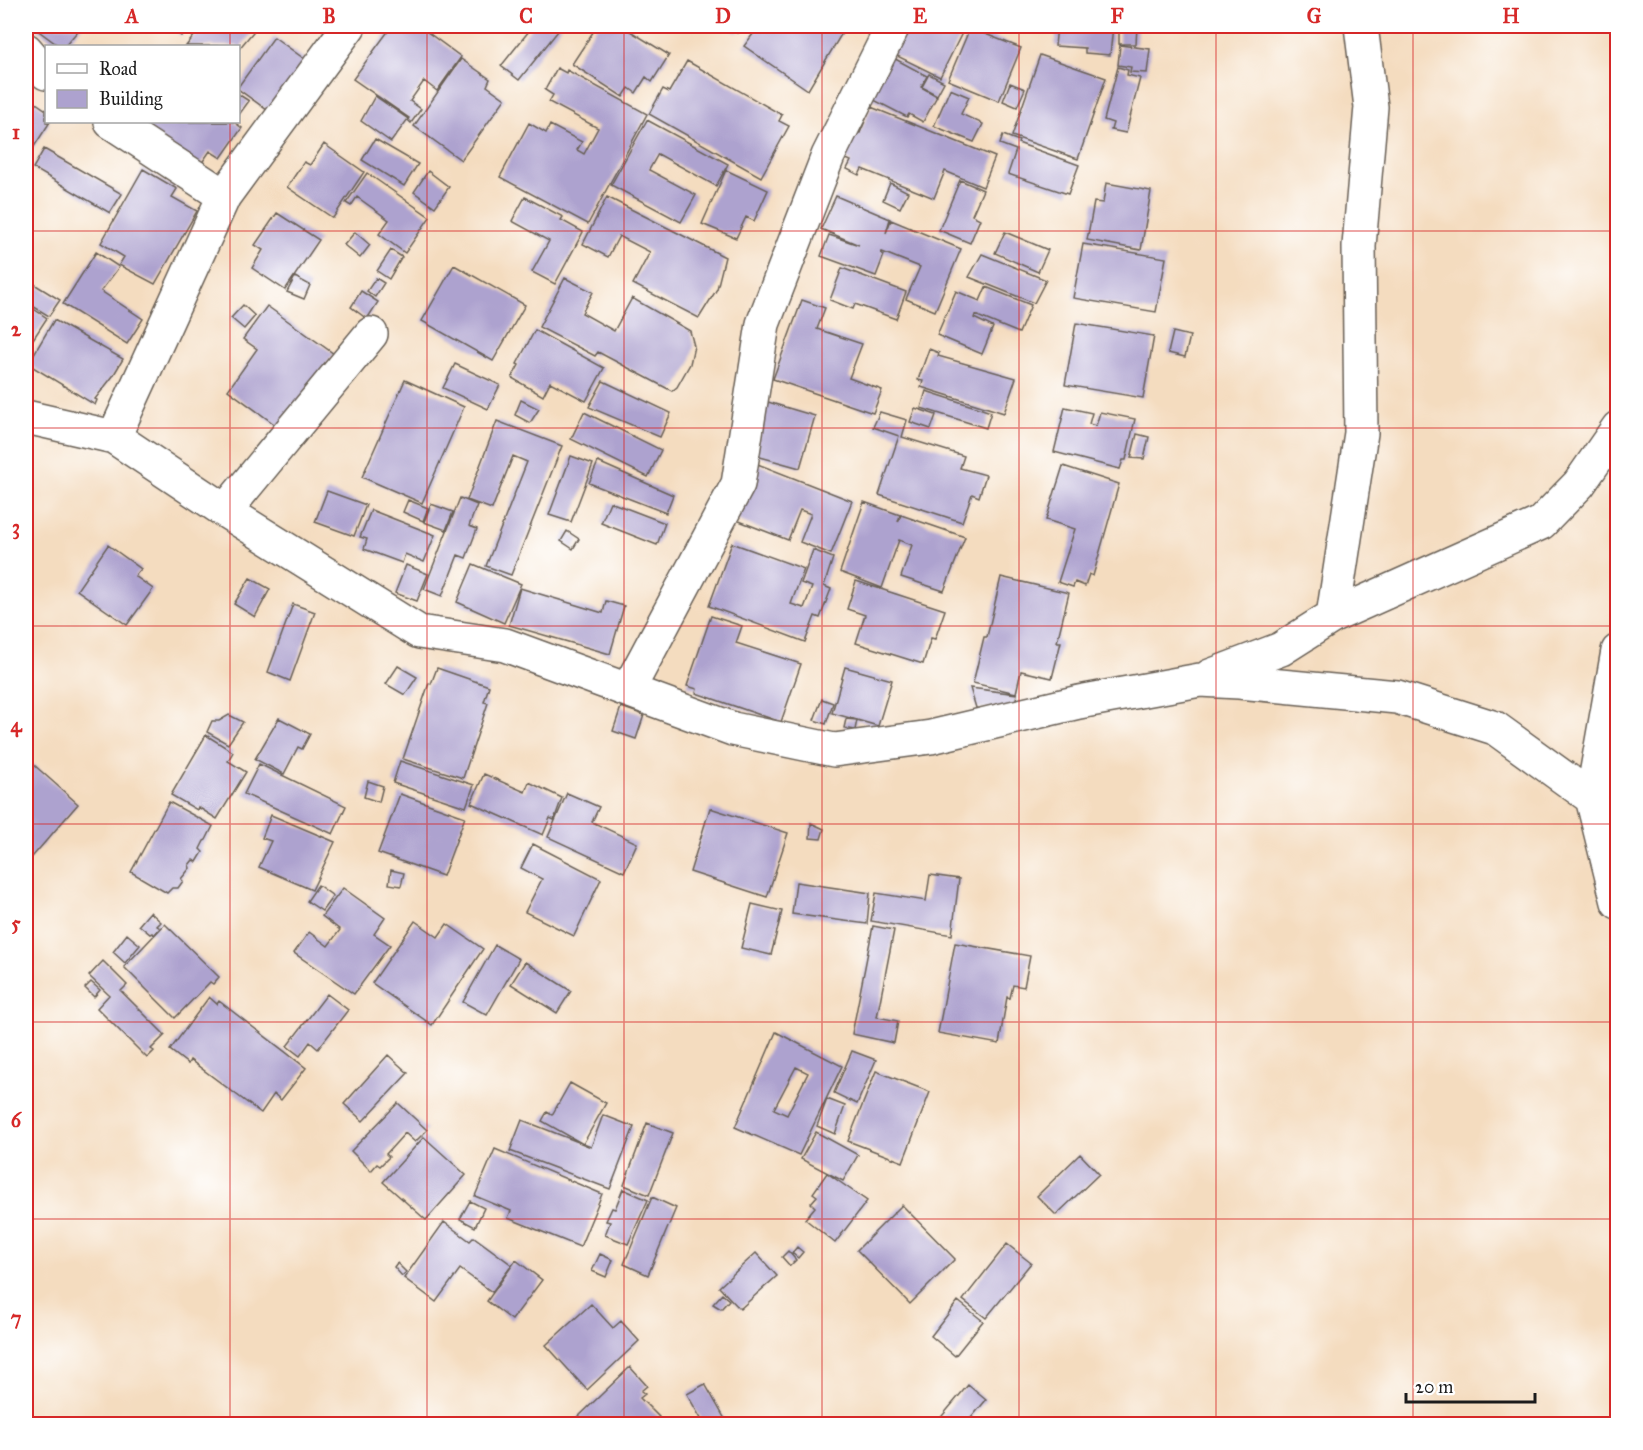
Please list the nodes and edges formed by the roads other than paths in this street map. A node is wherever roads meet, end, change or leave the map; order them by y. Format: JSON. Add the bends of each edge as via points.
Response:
{"nodes":[{"id":1,"x":349,"y":26,"type":"edge"},
{"id":2,"x":893,"y":26,"type":"edge"},
{"id":3,"x":1361,"y":26,"type":"edge"},
{"id":4,"x":26,"y":50,"type":"edge"},
{"id":5,"x":45,"y":72,"type":"edge"},
{"id":6,"x":113,"y":123,"type":"edge"},
{"id":7,"x":224,"y":196,"type":"junction"},
{"id":8,"x":371,"y":334,"type":"dead end"},
{"id":9,"x":26,"y":417,"type":"edge"},
{"id":10,"x":1617,"y":428,"type":"edge"},
{"id":11,"x":114,"y":437,"type":"junction"},
{"id":12,"x":225,"y":511,"type":"junction"},
{"id":13,"x":1333,"y":616,"type":"junction"},
{"id":14,"x":1617,"y":651,"type":"edge"},
{"id":15,"x":1200,"y":680,"type":"junction"},
{"id":16,"x":628,"y":690,"type":"junction"},
{"id":17,"x":1592,"y":798,"type":"junction"},
{"id":18,"x":1617,"y":902,"type":"edge"}],
"edges":[{"from":1,"to":7,"type":"street"},
{"from":2,"to":16,"type":"street","via":[[828,156],[763,324],[738,484]]},
{"from":3,"to":13,"type":"street","via":[[1371,107],[1359,246],[1360,433]]},
{"from":4,"to":5,"type":"street"},
{"from":6,"to":7,"type":"street"},
{"from":7,"to":11,"type":"street"},
{"from":8,"to":12,"type":"street"},
{"from":9,"to":11,"type":"street"},
{"from":10,"to":13,"type":"street","via":[[1579,484],[1541,523]]},
{"from":11,"to":12,"type":"street"},
{"from":12,"to":16,"type":"street","via":[[419,632],[505,645]]},
{"from":13,"to":15,"type":"street","via":[[1281,649]]},
{"from":14,"to":17,"type":"street"},
{"from":15,"to":16,"type":"street","via":[[1079,702],[931,736],[834,750],[733,729]]},
{"from":15,"to":17,"type":"street","via":[[1397,698],[1495,728]]},
{"from":17,"to":18,"type":"street"}]}
